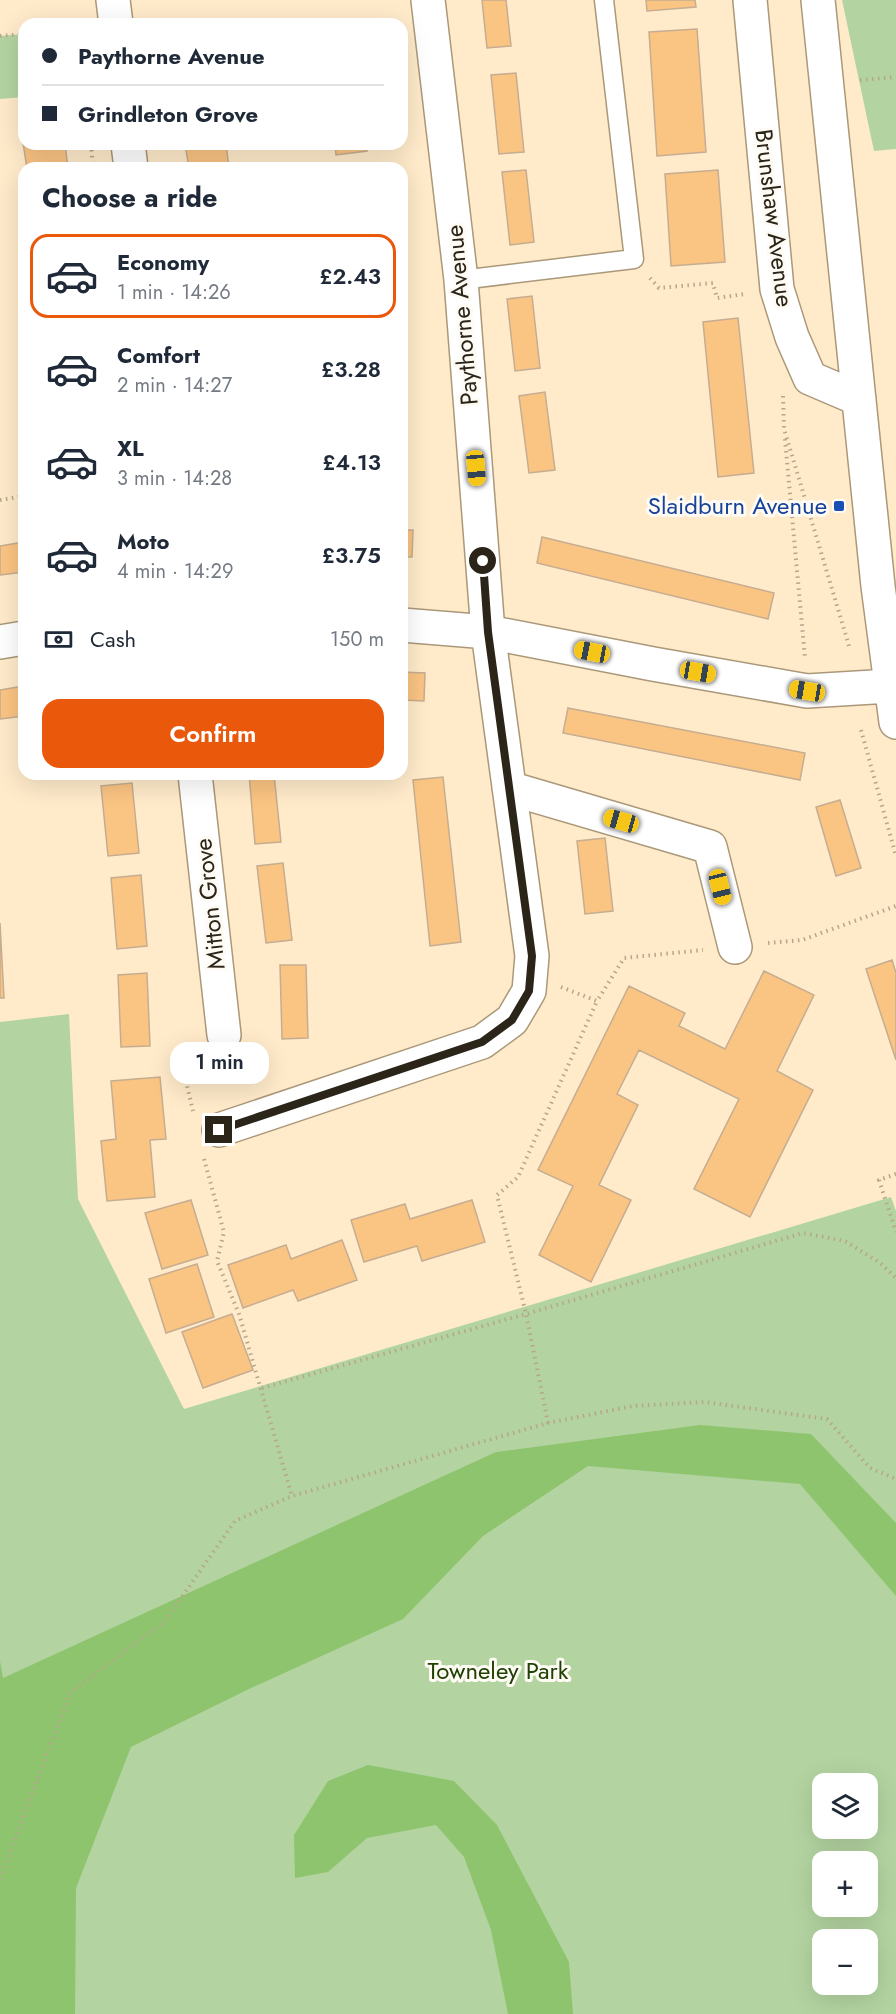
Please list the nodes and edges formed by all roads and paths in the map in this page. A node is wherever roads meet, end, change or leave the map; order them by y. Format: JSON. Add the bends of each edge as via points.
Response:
{"nodes":[{"id":1,"x":113,"y":0,"type":"edge"},
{"id":2,"x":428,"y":0,"type":"edge"},
{"id":3,"x":604,"y":0,"type":"edge"},
{"id":4,"x":750,"y":0,"type":"edge"},
{"id":5,"x":818,"y":0,"type":"edge"},
{"id":6,"x":115,"y":18,"type":"edge"},
{"id":7,"x":18,"y":34,"type":"edge"},
{"id":8,"x":0,"y":36,"type":"edge"},
{"id":9,"x":634,"y":258,"type":"junction"},
{"id":10,"x":461,"y":280,"type":"junction"},
{"id":11,"x":777,"y":289,"type":"junction"},
{"id":12,"x":782,"y":394,"type":"dead end"},
{"id":13,"x":859,"y":399,"type":"junction"},
{"id":14,"x":784,"y":429,"type":"junction"},
{"id":15,"x":18,"y":497,"type":"edge"},
{"id":16,"x":0,"y":500,"type":"edge"},
{"id":17,"x":408,"y":625,"type":"edge"},
{"id":18,"x":488,"y":632,"type":"junction"},
{"id":19,"x":18,"y":639,"type":"edge"},
{"id":20,"x":0,"y":642,"type":"edge"},
{"id":21,"x":867,"y":687,"type":"junction"},
{"id":22,"x":807,"y":691,"type":"junction"},
{"id":23,"x":896,"y":722,"type":"edge"},
{"id":24,"x":196,"y":780,"type":"edge"},
{"id":25,"x":509,"y":788,"type":"junction"},
{"id":26,"x":896,"y":856,"type":"edge"},
{"id":27,"x":735,"y":946,"type":"dead end"},
{"id":28,"x":597,"y":1001,"type":"dead end"},
{"id":29,"x":224,"y":1035,"type":"joint"},
{"id":30,"x":219,"y":1130,"type":"junction"},
{"id":31,"x":896,"y":1174,"type":"edge"},
{"id":32,"x":896,"y":1232,"type":"edge"},
{"id":33,"x":896,"y":1278,"type":"edge"},
{"id":34,"x":526,"y":1314,"type":"junction"},
{"id":35,"x":262,"y":1388,"type":"junction"},
{"id":36,"x":548,"y":1423,"type":"junction"},
{"id":37,"x":896,"y":1479,"type":"edge"},
{"id":38,"x":292,"y":1496,"type":"junction"},
{"id":39,"x":0,"y":1879,"type":"edge"}],
"edges":[{"from":1,"to":6,"type":"street"},
{"from":2,"to":10,"type":"street","name":"Paythorne Avenue"},
{"from":3,"to":9,"type":"lane"},
{"from":4,"to":11,"type":"street","name":"Brunshaw Avenue"},
{"from":5,"to":13,"type":"street"},
{"from":7,"to":8,"type":"path"},
{"from":9,"to":10,"type":"lane"},
{"from":9,"to":11,"type":"path","via":[[659,288],[712,283],[717,298]]},
{"from":10,"to":18,"type":"street","name":"Paythorne Avenue"},
{"from":11,"to":13,"type":"street","name":"Brunshaw Avenue","via":[[810,378]]},
{"from":12,"to":14,"type":"path"},
{"from":13,"to":21,"type":"street"},
{"from":14,"to":21,"type":"path"},
{"from":14,"to":22,"type":"path"},
{"from":15,"to":16,"type":"path"},
{"from":17,"to":18,"type":"street"},
{"from":18,"to":22,"type":"street"},
{"from":18,"to":25,"type":"street","name":"Paythorne Avenue"},
{"from":19,"to":20,"type":"street"},
{"from":21,"to":22,"type":"street"},
{"from":21,"to":23,"type":"street"},
{"from":21,"to":26,"type":"path"},
{"from":24,"to":29,"type":"street","name":"Mitton Grove"},
{"from":25,"to":27,"type":"street","via":[[710,848]]},
{"from":25,"to":30,"type":"street","name":"Paythorne Avenue","via":[[532,956],[529,991],[512,1020],[482,1042]]},
{"from":28,"to":34,"type":"path","via":[[518,1177],[497,1195]]},
{"from":29,"to":30,"type":"path","via":[[178,1048],[196,1125]]},
{"from":30,"to":35,"type":"path","via":[[202,1152],[224,1232],[217,1261],[239,1314]]},
{"from":31,"to":32,"type":"path","via":[[879,1180]]},
{"from":33,"to":34,"type":"path","via":[[845,1241],[803,1233]]},
{"from":34,"to":35,"type":"path"},
{"from":34,"to":36,"type":"path"},
{"from":35,"to":38,"type":"path"},
{"from":36,"to":37,"type":"path","via":[[633,1406],[704,1402],[827,1419],[870,1468]]},
{"from":36,"to":38,"type":"path"},
{"from":38,"to":39,"type":"path","via":[[235,1521],[165,1621],[70,1693]]}]}
